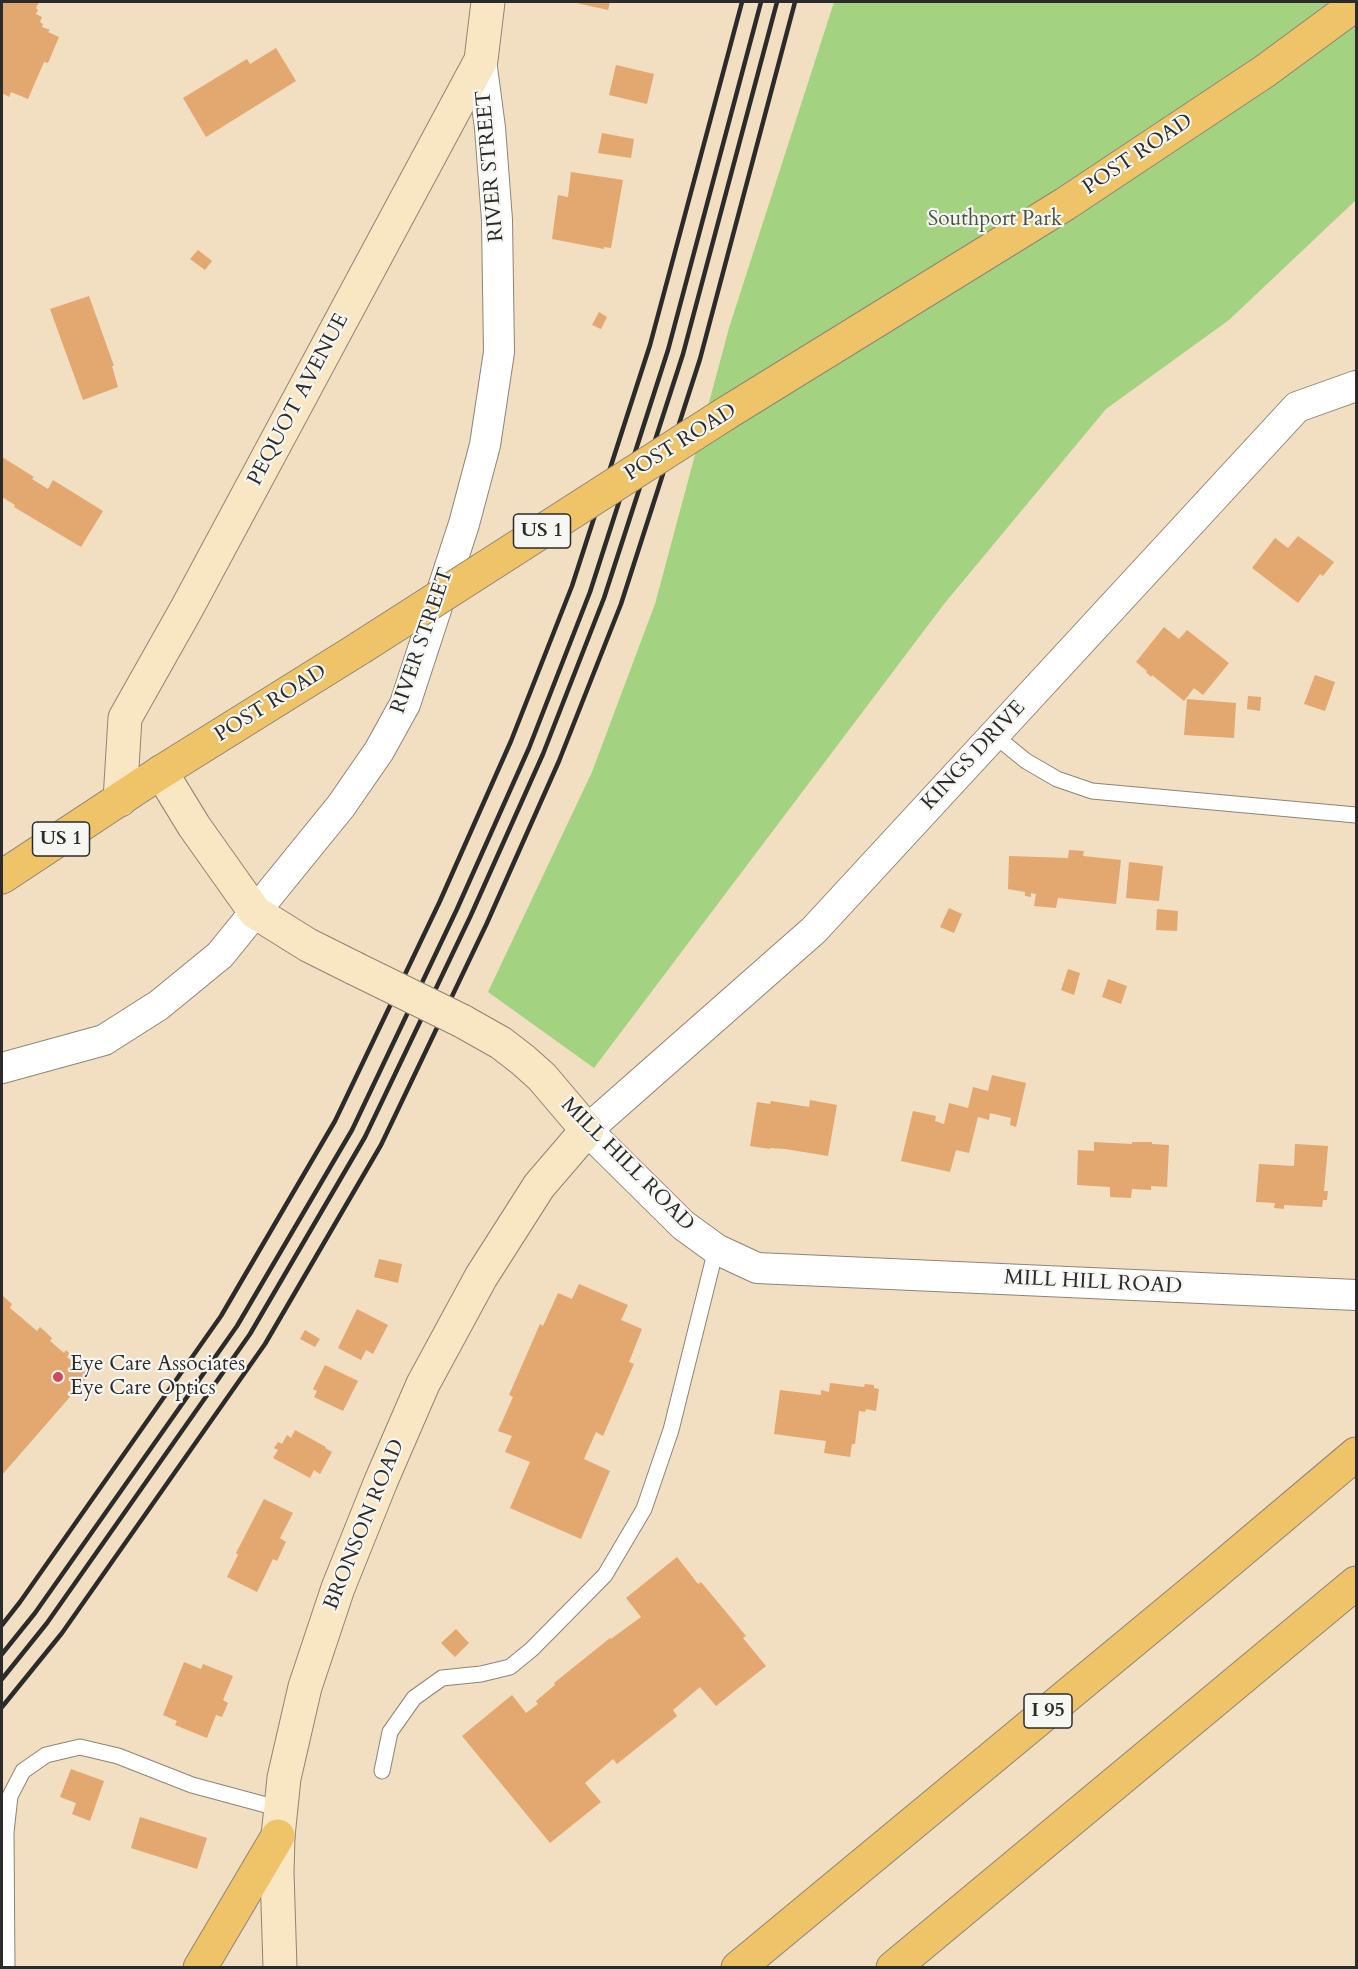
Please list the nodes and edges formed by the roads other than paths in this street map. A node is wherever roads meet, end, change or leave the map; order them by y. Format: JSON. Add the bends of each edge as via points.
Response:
{"nodes":[{"id":1,"x":488,"y":2,"type":"edge"},
{"id":2,"x":1356,"y":4,"type":"edge"},
{"id":3,"x":481,"y":60,"type":"junction"},
{"id":4,"x":1356,"y":386,"type":"edge"},
{"id":5,"x":994,"y":735,"type":"junction"},
{"id":6,"x":161,"y":772,"type":"junction"},
{"id":7,"x":120,"y":800,"type":"junction"},
{"id":8,"x":1356,"y":815,"type":"edge"},
{"id":9,"x":2,"y":877,"type":"edge"},
{"id":10,"x":255,"y":912,"type":"junction"},
{"id":11,"x":2,"y":1068,"type":"edge"},
{"id":12,"x":586,"y":1130,"type":"junction"},
{"id":13,"x":716,"y":1249,"type":"junction"},
{"id":14,"x":1356,"y":1295,"type":"edge"},
{"id":15,"x":1356,"y":1454,"type":"edge"},
{"id":16,"x":1356,"y":1583,"type":"edge"},
{"id":17,"x":382,"y":1772,"type":"dead end"},
{"id":18,"x":280,"y":1822,"type":"junction"},
{"id":19,"x":7,"y":1968,"type":"edge"},
{"id":20,"x":200,"y":1968,"type":"edge"},
{"id":21,"x":280,"y":1968,"type":"edge"},
{"id":22,"x":738,"y":1968,"type":"edge"},
{"id":23,"x":893,"y":1968,"type":"edge"}],
"edges":[{"from":1,"to":3,"type":"main road","name":"PEQUOT AVENUE"},
{"from":2,"to":6,"type":"main road","name":"POST ROAD","number":"US 1","bridge":true,"via":[[1265,71],[1065,204],[725,414]]},
{"from":3,"to":7,"type":"main road","name":"PEQUOT AVENUE","via":[[125,718]]},
{"from":3,"to":10,"type":"street","name":"RIVER STREET","via":[[496,197],[499,352],[485,445],[464,524],[405,704],[341,806]]},
{"from":4,"to":5,"type":"street","name":"KINGS DRIVE","via":[[1297,407]]},
{"from":5,"to":8,"type":"lane","via":[[1057,779],[1092,791]]},
{"from":5,"to":12,"type":"street","name":"KINGS DRIVE","via":[[814,930]]},
{"from":6,"to":7,"type":"main road","name":"POST ROAD","number":"US 1"},
{"from":6,"to":10,"type":"main road","name":"MILL HILL ROAD"},
{"from":7,"to":9,"type":"main road","name":"POST ROAD","number":"US 1"},
{"from":10,"to":11,"type":"street","name":"RIVER STREET","via":[[220,955],[159,1005],[104,1040]]},
{"from":10,"to":12,"type":"main road","name":"MILL HILL ROAD","bridge":true,"via":[[308,945],[501,1043],[542,1077]]},
{"from":12,"to":13,"type":"street","name":"MILL HILL ROAD","via":[[683,1226]]},
{"from":12,"to":18,"type":"main road","name":"BRONSON ROAD","via":[[539,1186],[481,1276],[423,1383],[334,1599],[305,1687],[284,1778]]},
{"from":13,"to":14,"type":"street","name":"MILL HILL ROAD","via":[[756,1268]]},
{"from":13,"to":17,"type":"lane","via":[[671,1430],[644,1509],[605,1575],[510,1667],[442,1678],[414,1698],[390,1732]]},
{"from":15,"to":22,"type":"main road","number":"I 95"},
{"from":16,"to":23,"type":"main road"},
{"from":18,"to":19,"type":"lane","via":[[118,1756],[80,1747],[46,1755],[23,1771],[10,1796],[6,1832]]},
{"from":18,"to":20,"type":"main road"},
{"from":18,"to":21,"type":"main road","name":"BRONSON ROAD"}]}
